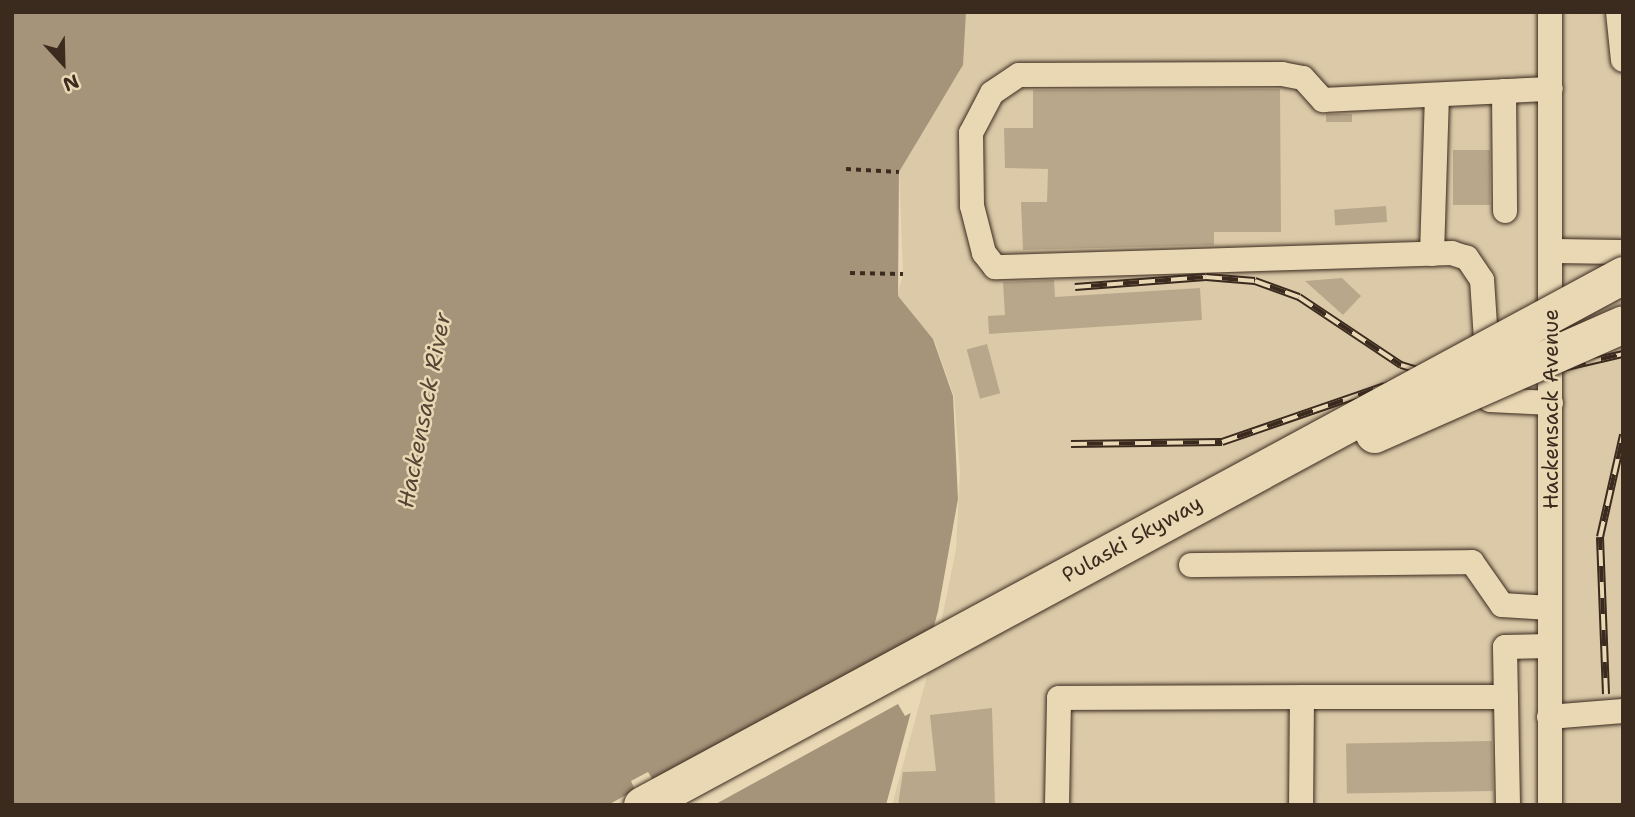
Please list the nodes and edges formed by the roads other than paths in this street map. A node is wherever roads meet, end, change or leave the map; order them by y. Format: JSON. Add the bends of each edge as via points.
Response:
{"nodes":[{"id":1,"x":1550,"y":12,"type":"edge"},
{"id":2,"x":1618,"y":12,"type":"edge"},
{"id":3,"x":1623,"y":60,"type":"edge"},
{"id":4,"x":1551,"y":89,"type":"junction"},
{"id":5,"x":1504,"y":92,"type":"junction"},
{"id":6,"x":1437,"y":95,"type":"junction"},
{"id":7,"x":1505,"y":211,"type":"dead end"},
{"id":8,"x":1552,"y":251,"type":"junction"},
{"id":9,"x":1623,"y":252,"type":"edge"},
{"id":10,"x":1432,"y":254,"type":"junction"},
{"id":11,"x":1623,"y":275,"type":"edge"},
{"id":12,"x":1623,"y":287,"type":"edge"},
{"id":13,"x":1623,"y":306,"type":"edge"},
{"id":14,"x":1623,"y":324,"type":"edge"},
{"id":15,"x":1477,"y":352,"type":"junction"},
{"id":16,"x":1521,"y":368,"type":"junction"},
{"id":17,"x":1551,"y":403,"type":"junction"},
{"id":18,"x":1191,"y":565,"type":"dead end"},
{"id":19,"x":1550,"y":608,"type":"junction"},
{"id":20,"x":1549,"y":646,"type":"junction"},
{"id":21,"x":1506,"y":696,"type":"junction"},
{"id":22,"x":1302,"y":697,"type":"junction"},
{"id":23,"x":1623,"y":711,"type":"edge"},
{"id":24,"x":1549,"y":717,"type":"junction"},
{"id":25,"x":642,"y":805,"type":"edge"},
{"id":26,"x":689,"y":805,"type":"edge"},
{"id":27,"x":1058,"y":805,"type":"edge"},
{"id":28,"x":1301,"y":805,"type":"edge"},
{"id":29,"x":1508,"y":805,"type":"edge"},
{"id":30,"x":1550,"y":805,"type":"edge"}],
"edges":[{"from":1,"to":4,"type":"street","name":"Hackensack Avenue"},
{"from":2,"to":3,"type":"street"},
{"from":4,"to":5,"type":"street"},
{"from":4,"to":8,"type":"street","name":"Hackensack Avenue"},
{"from":5,"to":6,"type":"street"},
{"from":5,"to":7,"type":"street"},
{"from":6,"to":10,"type":"street"},
{"from":6,"to":10,"type":"street","via":[[1323,100],[1303,78],[1282,74],[1019,75],[992,93],[971,133],[972,206],[984,253],[995,267]]},
{"from":8,"to":9,"type":"street"},
{"from":8,"to":17,"type":"street","name":"Hackensack Avenue"},
{"from":10,"to":17,"type":"street","via":[[1467,258],[1482,279],[1490,400]]},
{"from":11,"to":15,"type":"highway","name":"Pulaski Skyway","bridge":true},
{"from":12,"to":15,"type":"highway","bridge":true},
{"from":13,"to":16,"type":"highway","bridge":true},
{"from":14,"to":16,"type":"highway","name":"Pulaski Skyway","bridge":true},
{"from":15,"to":25,"type":"highway","name":"Pulaski Skyway","bridge":true},
{"from":16,"to":26,"type":"highway","name":"Pulaski Skyway","bridge":true,"via":[[1390,425]]},
{"from":17,"to":19,"type":"street","name":"Hackensack Avenue"},
{"from":18,"to":19,"type":"street","via":[[1472,562],[1502,605]]},
{"from":19,"to":20,"type":"street","name":"Hackensack Avenue"},
{"from":20,"to":21,"type":"street","via":[[1505,647]]},
{"from":20,"to":24,"type":"street","name":"Hackensack Avenue"},
{"from":21,"to":22,"type":"street"},
{"from":21,"to":29,"type":"street"},
{"from":22,"to":27,"type":"street","via":[[1059,698]]},
{"from":22,"to":28,"type":"street"},
{"from":23,"to":24,"type":"street"},
{"from":24,"to":30,"type":"street","name":"Hackensack Avenue"}]}
